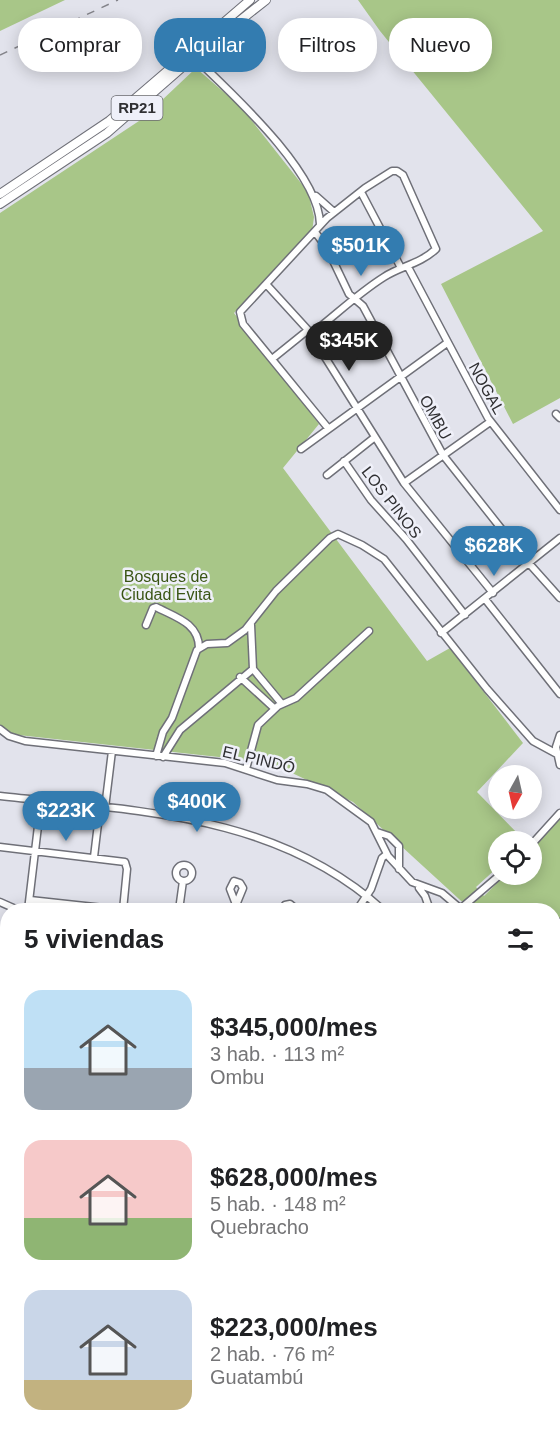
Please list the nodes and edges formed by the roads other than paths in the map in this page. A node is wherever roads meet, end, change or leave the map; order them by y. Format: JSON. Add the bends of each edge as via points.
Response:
{"nodes":[{"id":1,"x":250,"y":0,"type":"edge"},
{"id":2,"x":266,"y":0,"type":"edge"},
{"id":3,"x":243,"y":18,"type":"edge"},
{"id":4,"x":177,"y":72,"type":"edge"},
{"id":5,"x":210,"y":72,"type":"edge"},
{"id":6,"x":361,"y":192,"type":"junction"},
{"id":7,"x":313,"y":193,"type":"junction"},
{"id":8,"x":0,"y":194,"type":"edge"},
{"id":9,"x":0,"y":204,"type":"edge"},
{"id":10,"x":334,"y":212,"type":"junction"},
{"id":11,"x":320,"y":224,"type":"junction"},
{"id":12,"x":315,"y":232,"type":"junction"},
{"id":13,"x":400,"y":266,"type":"junction"},
{"id":14,"x":408,"y":267,"type":"junction"},
{"id":15,"x":266,"y":284,"type":"junction"},
{"id":16,"x":354,"y":299,"type":"junction"},
{"id":17,"x":310,"y":332,"type":"junction"},
{"id":18,"x":447,"y":344,"type":"junction"},
{"id":19,"x":272,"y":359,"type":"junction"},
{"id":20,"x":399,"y":377,"type":"junction"},
{"id":21,"x":357,"y":408,"type":"junction"},
{"id":22,"x":490,"y":422,"type":"junction"},
{"id":23,"x":328,"y":428,"type":"junction"},
{"id":24,"x":375,"y":437,"type":"junction"},
{"id":25,"x":301,"y":449,"type":"dead end"},
{"id":26,"x":443,"y":455,"type":"junction"},
{"id":27,"x":344,"y":461,"type":"junction"},
{"id":28,"x":327,"y":475,"type":"dead end"},
{"id":29,"x":404,"y":483,"type":"junction"},
{"id":30,"x":560,"y":510,"type":"edge"},
{"id":31,"x":560,"y":538,"type":"edge"},
{"id":32,"x":529,"y":563,"type":"junction"},
{"id":33,"x":493,"y":593,"type":"junction"},
{"id":34,"x":560,"y":598,"type":"edge"},
{"id":35,"x":486,"y":599,"type":"junction"},
{"id":36,"x":465,"y":615,"type":"junction"},
{"id":37,"x":146,"y":625,"type":"dead end"},
{"id":38,"x":251,"y":625,"type":"junction"},
{"id":39,"x":369,"y":631,"type":"dead end"},
{"id":40,"x":441,"y":633,"type":"junction"},
{"id":41,"x":200,"y":648,"type":"junction"},
{"id":42,"x":252,"y":669,"type":"junction"},
{"id":43,"x":240,"y":677,"type":"junction"},
{"id":44,"x":560,"y":694,"type":"edge"},
{"id":45,"x":282,"y":704,"type":"junction"},
{"id":46,"x":275,"y":708,"type":"junction"},
{"id":47,"x":0,"y":729,"type":"edge"},
{"id":48,"x":560,"y":735,"type":"edge"},
{"id":49,"x":112,"y":751,"type":"junction"},
{"id":50,"x":557,"y":754,"type":"junction"},
{"id":51,"x":159,"y":757,"type":"junction"},
{"id":52,"x":560,"y":765,"type":"edge"},
{"id":53,"x":246,"y":769,"type":"junction"},
{"id":54,"x":0,"y":796,"type":"edge"},
{"id":55,"x":41,"y":801,"type":"junction"},
{"id":56,"x":102,"y":807,"type":"junction"},
{"id":57,"x":560,"y":813,"type":"edge"},
{"id":58,"x":376,"y":832,"type":"junction"},
{"id":59,"x":542,"y":833,"type":"edge"},
{"id":60,"x":0,"y":847,"type":"edge"},
{"id":61,"x":35,"y":851,"type":"junction"},
{"id":62,"x":387,"y":854,"type":"junction"},
{"id":63,"x":94,"y":857,"type":"junction"},
{"id":64,"x":399,"y":869,"type":"junction"},
{"id":65,"x":183,"y":881,"type":"dead end"},
{"id":66,"x":489,"y":885,"type":"edge"},
{"id":67,"x":417,"y":886,"type":"junction"},
{"id":68,"x":365,"y":896,"type":"junction"},
{"id":69,"x":30,"y":900,"type":"junction"},
{"id":70,"x":29,"y":903,"type":"edge"},
{"id":71,"x":58,"y":903,"type":"edge"},
{"id":72,"x":124,"y":903,"type":"edge"},
{"id":73,"x":180,"y":903,"type":"edge"},
{"id":74,"x":361,"y":903,"type":"edge"},
{"id":75,"x":374,"y":903,"type":"edge"},
{"id":76,"x":427,"y":903,"type":"edge"},
{"id":77,"x":453,"y":903,"type":"edge"},
{"id":78,"x":469,"y":903,"type":"edge"}],
"edges":[{"from":1,"to":8,"type":"main road","number":"RP21","via":[[109,121]]},
{"from":2,"to":3,"type":"main road","number":"RP21"},
{"from":4,"to":9,"type":"main road","number":"RP21","via":[[92,145]]},
{"from":5,"to":7,"type":"street","via":[[256,116]]},
{"from":6,"to":10,"type":"street"},
{"from":6,"to":13,"type":"street"},
{"from":6,"to":14,"type":"street","via":[[392,171],[403,175],[436,249]]},
{"from":7,"to":10,"type":"street"},
{"from":7,"to":11,"type":"street"},
{"from":10,"to":11,"type":"street"},
{"from":11,"to":12,"type":"street"},
{"from":12,"to":15,"type":"street"},
{"from":12,"to":16,"type":"street","name":"OMBU"},
{"from":13,"to":14,"type":"street"},
{"from":13,"to":16,"type":"street"},
{"from":14,"to":18,"type":"street","name":"NOGAL"},
{"from":15,"to":17,"type":"street"},
{"from":15,"to":19,"type":"street","via":[[241,309],[240,315]]},
{"from":16,"to":17,"type":"street"},
{"from":16,"to":20,"type":"street","name":"OMBU","via":[[363,306]]},
{"from":17,"to":19,"type":"street"},
{"from":17,"to":21,"type":"street"},
{"from":18,"to":20,"type":"street"},
{"from":18,"to":22,"type":"street","name":"NOGAL"},
{"from":19,"to":23,"type":"street"},
{"from":20,"to":21,"type":"street"},
{"from":20,"to":26,"type":"street","name":"OMBU"},
{"from":21,"to":23,"type":"street"},
{"from":21,"to":24,"type":"street"},
{"from":22,"to":26,"type":"street"},
{"from":22,"to":30,"type":"street","name":"NOGAL"},
{"from":23,"to":25,"type":"street"},
{"from":24,"to":27,"type":"street"},
{"from":24,"to":29,"type":"street"},
{"from":26,"to":29,"type":"street"},
{"from":26,"to":32,"type":"street","name":"OMBU"},
{"from":27,"to":28,"type":"street"},
{"from":27,"to":36,"type":"street","name":"LOS PINOS"},
{"from":29,"to":33,"type":"street"},
{"from":31,"to":32,"type":"street"},
{"from":32,"to":33,"type":"street"},
{"from":32,"to":34,"type":"street","name":"OMBU"},
{"from":33,"to":35,"type":"street"},
{"from":35,"to":36,"type":"street"},
{"from":35,"to":44,"type":"street"},
{"from":36,"to":40,"type":"street"},
{"from":37,"to":41,"type":"street","via":[[156,607],[191,627],[198,634]]},
{"from":38,"to":40,"type":"street","via":[[276,591],[338,534],[384,559]]},
{"from":38,"to":41,"type":"street","via":[[227,643]]},
{"from":38,"to":42,"type":"street"},
{"from":39,"to":45,"type":"street","via":[[296,698]]},
{"from":40,"to":50,"type":"street","via":[[533,741]]},
{"from":41,"to":51,"type":"street","via":[[163,732]]},
{"from":42,"to":43,"type":"street"},
{"from":42,"to":45,"type":"street"},
{"from":43,"to":46,"type":"street"},
{"from":43,"to":51,"type":"street","via":[[180,730]]},
{"from":45,"to":46,"type":"street"},
{"from":46,"to":53,"type":"street","via":[[256,728]]},
{"from":47,"to":49,"type":"street","name":"EL PINDÓ","via":[[25,741]]},
{"from":48,"to":50,"type":"street"},
{"from":49,"to":51,"type":"street","name":"EL PINDÓ"},
{"from":49,"to":56,"type":"street"},
{"from":50,"to":52,"type":"street"},
{"from":51,"to":53,"type":"street","name":"EL PINDÓ","via":[[225,763]]},
{"from":53,"to":58,"type":"street","name":"EL PINDÓ","via":[[327,790],[356,809],[374,825]]},
{"from":54,"to":55,"type":"street"},
{"from":55,"to":56,"type":"street"},
{"from":55,"to":61,"type":"street"},
{"from":56,"to":63,"type":"street"},
{"from":56,"to":68,"type":"street","via":[[250,833],[314,863]]},
{"from":57,"to":59,"type":"street"},
{"from":58,"to":62,"type":"street","name":"EL PINDÓ"},
{"from":58,"to":64,"type":"street","via":[[389,836],[399,846]]},
{"from":60,"to":61,"type":"street"},
{"from":61,"to":63,"type":"street"},
{"from":61,"to":69,"type":"street"},
{"from":62,"to":64,"type":"street","name":"EL PINDÓ"},
{"from":62,"to":68,"type":"street"},
{"from":63,"to":72,"type":"street","via":[[125,862]]},
{"from":64,"to":67,"type":"street","name":"EL PINDÓ"},
{"from":65,"to":73,"type":"street"},
{"from":66,"to":78,"type":"street"},
{"from":67,"to":76,"type":"street"},
{"from":67,"to":77,"type":"street","name":"EL PINDÓ","via":[[442,894]]},
{"from":68,"to":74,"type":"street"},
{"from":68,"to":75,"type":"street"},
{"from":69,"to":70,"type":"street"},
{"from":69,"to":71,"type":"street"}]}
